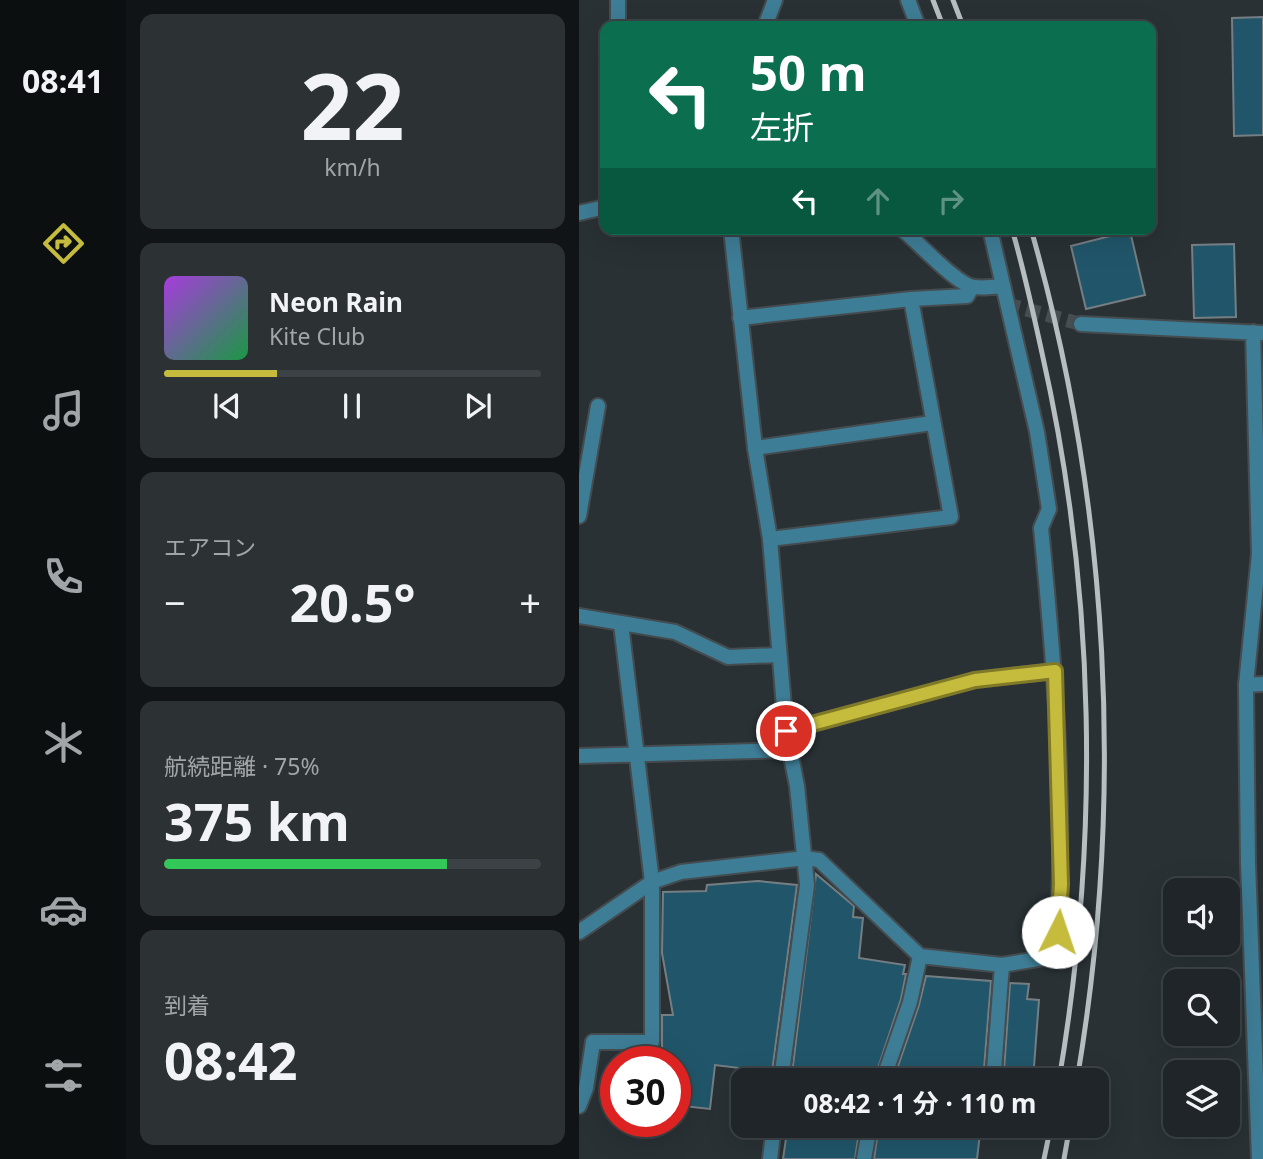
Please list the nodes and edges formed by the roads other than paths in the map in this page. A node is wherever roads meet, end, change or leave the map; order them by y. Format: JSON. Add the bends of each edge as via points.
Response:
{"nodes":[{"id":1,"x":618,"y":0,"type":"edge"},
{"id":2,"x":775,"y":0,"type":"edge"},
{"id":3,"x":908,"y":0,"type":"edge"},
{"id":4,"x":618,"y":21,"type":"edge"},
{"id":5,"x":767,"y":21,"type":"edge"},
{"id":6,"x":916,"y":21,"type":"edge"},
{"id":7,"x":600,"y":208,"type":"edge"},
{"id":8,"x":579,"y":213,"type":"edge"},
{"id":9,"x":732,"y":235,"type":"edge"},
{"id":10,"x":909,"y":235,"type":"edge"},
{"id":11,"x":991,"y":235,"type":"edge"},
{"id":12,"x":1001,"y":286,"type":"junction"},
{"id":13,"x":972,"y":287,"type":"junction"},
{"id":14,"x":911,"y":299,"type":"junction"},
{"id":15,"x":740,"y":318,"type":"junction"},
{"id":16,"x":1081,"y":324,"type":"tunnel mouth"},
{"id":17,"x":1258,"y":333,"type":"edge"},
{"id":18,"x":598,"y":406,"type":"dead end"},
{"id":19,"x":932,"y":423,"type":"junction"},
{"id":20,"x":755,"y":448,"type":"junction"},
{"id":21,"x":579,"y":516,"type":"edge"},
{"id":22,"x":770,"y":539,"type":"junction"},
{"id":23,"x":579,"y":616,"type":"edge"},
{"id":24,"x":621,"y":624,"type":"junction"},
{"id":25,"x":778,"y":655,"type":"junction"},
{"id":26,"x":1055,"y":671,"type":"junction"},
{"id":27,"x":1263,"y":684,"type":"edge"},
{"id":28,"x":1246,"y":685,"type":"junction"},
{"id":29,"x":786,"y":731,"type":"junction"},
{"id":30,"x":790,"y":750,"type":"junction"},
{"id":31,"x":635,"y":754,"type":"junction"},
{"id":32,"x":579,"y":756,"type":"edge"},
{"id":33,"x":805,"y":858,"type":"junction"},
{"id":34,"x":651,"y":882,"type":"junction"},
{"id":35,"x":580,"y":928,"type":"edge"},
{"id":36,"x":920,"y":956,"type":"junction"},
{"id":37,"x":1003,"y":965,"type":"junction"},
{"id":38,"x":1259,"y":1033,"type":"edge"},
{"id":39,"x":782,"y":1068,"type":"edge"},
{"id":40,"x":887,"y":1068,"type":"edge"},
{"id":41,"x":994,"y":1068,"type":"edge"},
{"id":42,"x":583,"y":1087,"type":"edge"},
{"id":43,"x":579,"y":1106,"type":"edge"},
{"id":44,"x":772,"y":1138,"type":"edge"},
{"id":45,"x":868,"y":1138,"type":"edge"},
{"id":46,"x":770,"y":1159,"type":"edge"},
{"id":47,"x":864,"y":1159,"type":"edge"},
{"id":48,"x":1259,"y":1159,"type":"edge"}],
"edges":[{"from":1,"to":4,"type":"street"},
{"from":2,"to":5,"type":"street"},
{"from":3,"to":6,"type":"street"},
{"from":7,"to":8,"type":"street"},
{"from":9,"to":15,"type":"street"},
{"from":10,"to":13,"type":"street","via":[[948,274]]},
{"from":11,"to":12,"type":"street"},
{"from":12,"to":13,"type":"street"},
{"from":12,"to":26,"type":"street","via":[[1037,432],[1049,509],[1041,528]]},
{"from":13,"to":14,"type":"street","via":[[967,296]]},
{"from":14,"to":15,"type":"street"},
{"from":14,"to":19,"type":"street"},
{"from":15,"to":20,"type":"street"},
{"from":16,"to":17,"type":"street"},
{"from":17,"to":28,"type":"street","via":[[1259,554]]},
{"from":18,"to":21,"type":"street"},
{"from":19,"to":20,"type":"street"},
{"from":19,"to":22,"type":"street","via":[[951,517]]},
{"from":20,"to":22,"type":"street"},
{"from":22,"to":25,"type":"street"},
{"from":23,"to":24,"type":"street"},
{"from":24,"to":25,"type":"street","via":[[675,632],[728,657]]},
{"from":24,"to":31,"type":"street"},
{"from":25,"to":29,"type":"street"},
{"from":26,"to":29,"type":"street","via":[[975,680]]},
{"from":26,"to":37,"type":"street","via":[[1061,884],[1056,956]]},
{"from":27,"to":28,"type":"street"},
{"from":28,"to":38,"type":"street","via":[[1248,863]]},
{"from":29,"to":30,"type":"street"},
{"from":30,"to":31,"type":"street"},
{"from":30,"to":33,"type":"street"},
{"from":31,"to":32,"type":"street"},
{"from":31,"to":34,"type":"street"},
{"from":33,"to":34,"type":"street","via":[[681,872]]},
{"from":33,"to":36,"type":"street","via":[[819,860]]},
{"from":33,"to":39,"type":"street","via":[[807,885]]},
{"from":34,"to":35,"type":"street"},
{"from":34,"to":42,"type":"street","via":[[652,1042],[593,1042]]},
{"from":36,"to":37,"type":"street"},
{"from":36,"to":40,"type":"street"},
{"from":37,"to":41,"type":"street"},
{"from":38,"to":48,"type":"street"},
{"from":42,"to":43,"type":"street"},
{"from":44,"to":46,"type":"street"},
{"from":45,"to":47,"type":"street"}]}
